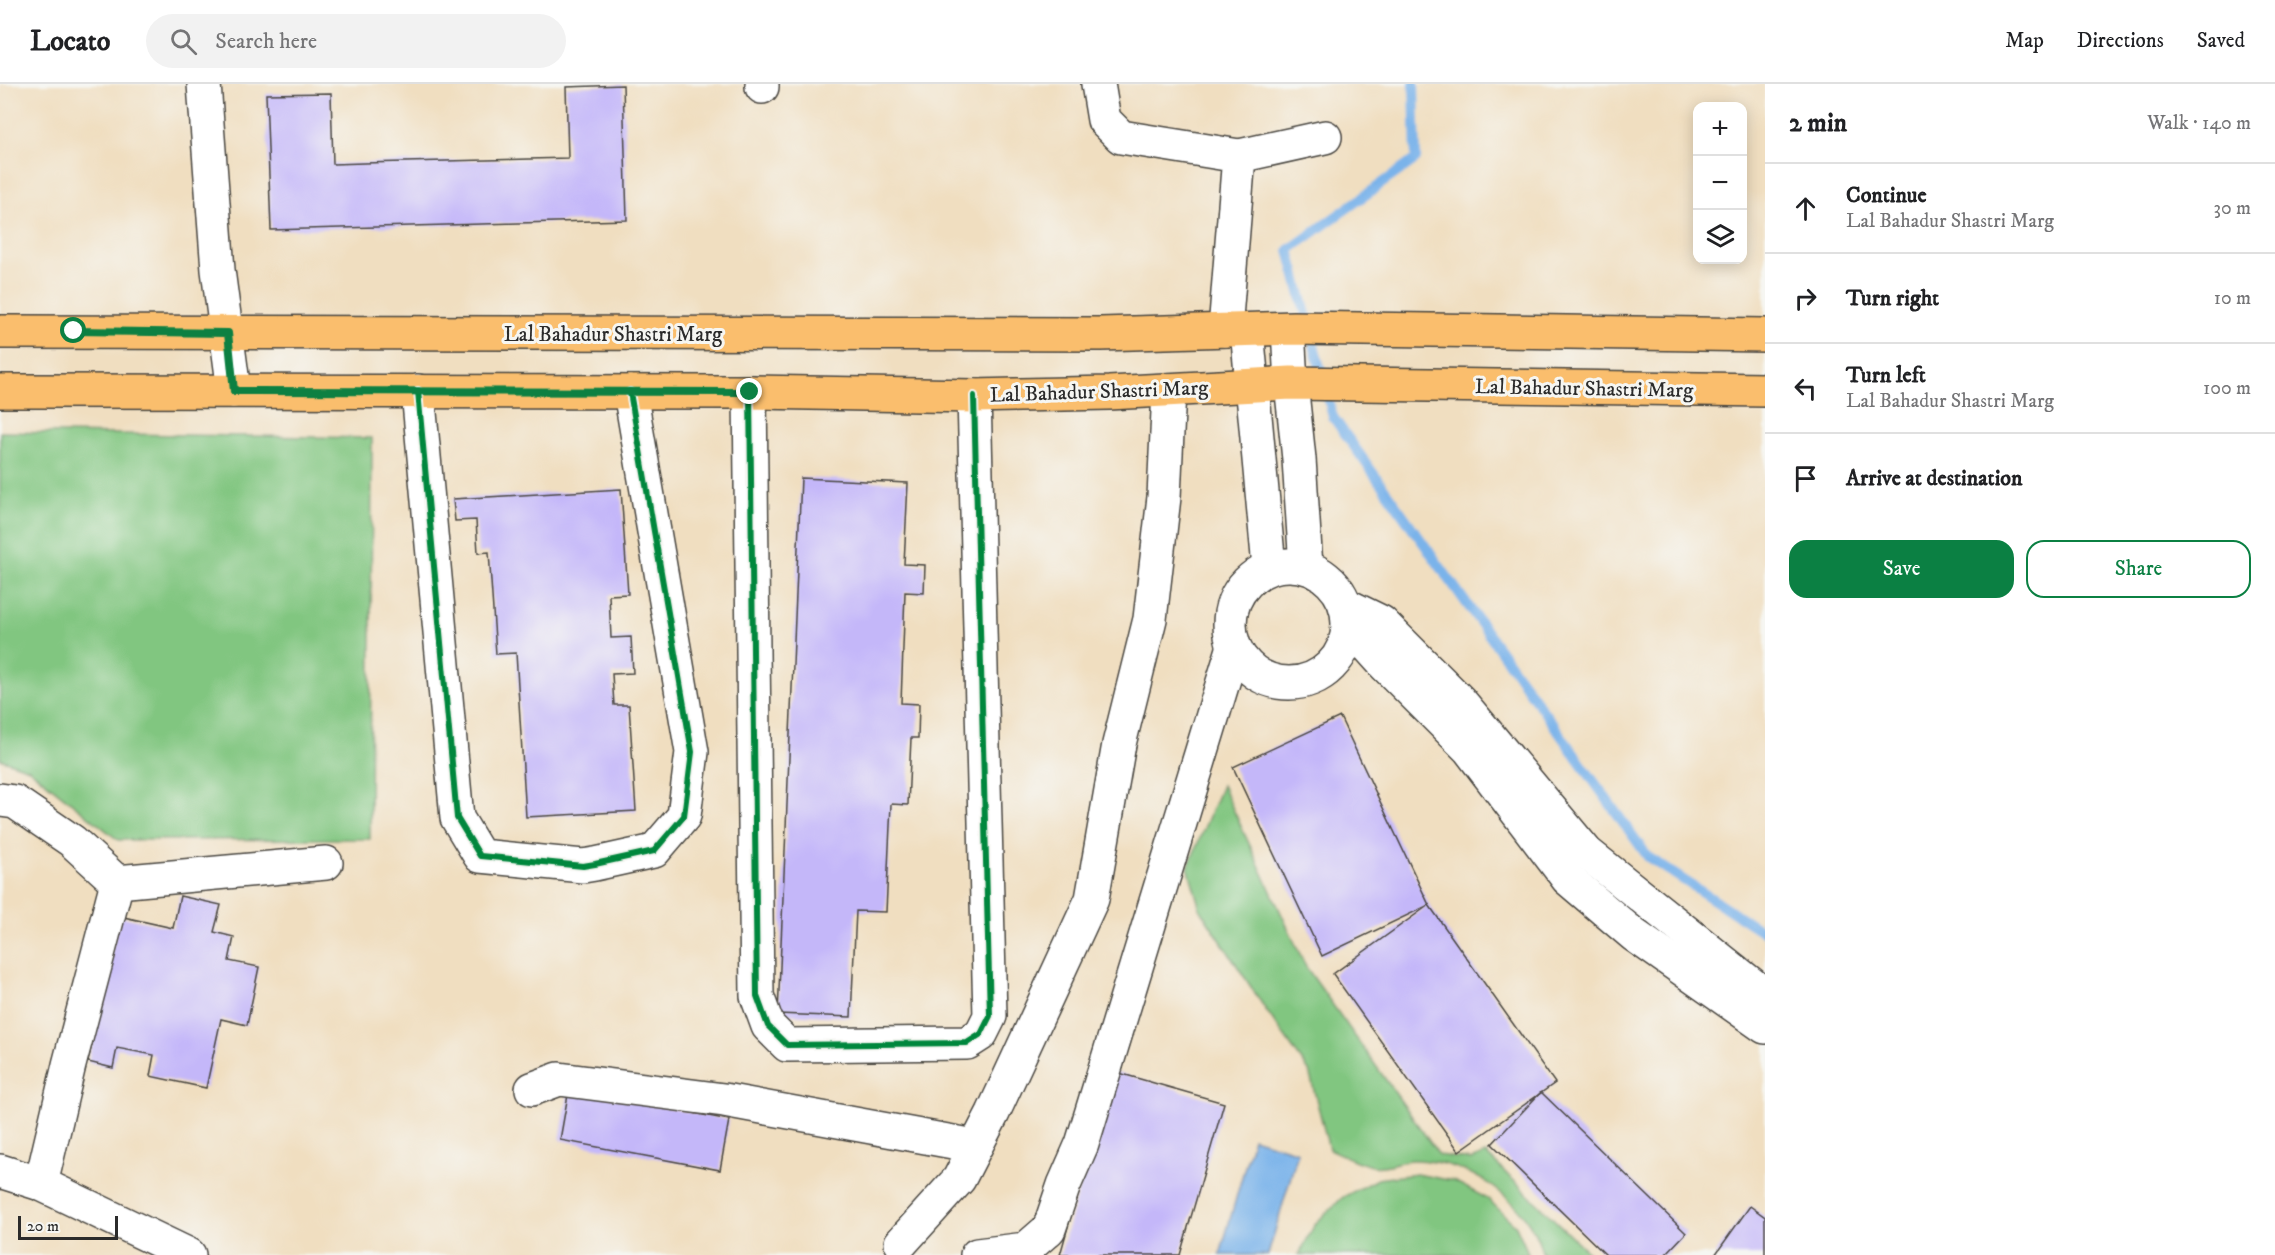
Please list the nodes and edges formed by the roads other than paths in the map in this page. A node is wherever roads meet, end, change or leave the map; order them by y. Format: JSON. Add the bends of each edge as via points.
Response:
{"nodes":[{"id":1,"x":204,"y":84,"type":"edge"},
{"id":2,"x":1098,"y":84,"type":"edge"},
{"id":3,"x":1325,"y":137,"type":"dead end"},
{"id":4,"x":1239,"y":156,"type":"junction"},
{"id":5,"x":1291,"y":329,"type":"junction"},
{"id":6,"x":1236,"y":330,"type":"junction"},
{"id":7,"x":0,"y":332,"type":"edge"},
{"id":8,"x":228,"y":333,"type":"junction"},
{"id":9,"x":1765,"y":335,"type":"edge"},
{"id":10,"x":1299,"y":383,"type":"junction"},
{"id":11,"x":1252,"y":385,"type":"junction"},
{"id":12,"x":0,"y":390,"type":"edge"},
{"id":13,"x":1169,"y":390,"type":"junction"},
{"id":14,"x":1765,"y":390,"type":"edge"},
{"id":15,"x":234,"y":391,"type":"junction"},
{"id":16,"x":418,"y":391,"type":"junction"},
{"id":17,"x":630,"y":392,"type":"junction"},
{"id":18,"x":750,"y":392,"type":"junction"},
{"id":19,"x":974,"y":396,"type":"junction"},
{"id":20,"x":1269,"y":567,"type":"junction"},
{"id":21,"x":1306,"y":567,"type":"junction"},
{"id":22,"x":1347,"y":615,"type":"junction"},
{"id":23,"x":1234,"y":646,"type":"junction"},
{"id":24,"x":0,"y":800,"type":"edge"},
{"id":25,"x":326,"y":863,"type":"dead end"},
{"id":26,"x":117,"y":882,"type":"junction"},
{"id":27,"x":1765,"y":995,"type":"edge"},
{"id":28,"x":1765,"y":1027,"type":"edge"},
{"id":29,"x":532,"y":1089,"type":"dead end"},
{"id":30,"x":975,"y":1146,"type":"junction"},
{"id":31,"x":0,"y":1171,"type":"edge"},
{"id":32,"x":41,"y":1184,"type":"junction"},
{"id":33,"x":902,"y":1243,"type":"dead end"},
{"id":34,"x":189,"y":1255,"type":"edge"},
{"id":35,"x":977,"y":1255,"type":"edge"}],
"edges":[{"from":1,"to":8,"type":"street","via":[[218,270]]},
{"from":2,"to":4,"type":"street","via":[[1104,120],[1121,137]]},
{"from":3,"to":4,"type":"street"},
{"from":4,"to":6,"type":"street"},
{"from":5,"to":6,"type":"main road","name":"Lal Bahadur Shastri Marg"},
{"from":5,"to":9,"type":"main road","name":"Lal Bahadur Shastri Marg"},
{"from":5,"to":10,"type":"street"},
{"from":6,"to":8,"type":"main road","name":"Lal Bahadur Shastri Marg","via":[[1101,334]]},
{"from":6,"to":11,"type":"street"},
{"from":7,"to":8,"type":"main road","name":"Lal Bahadur Shastri Marg"},
{"from":8,"to":15,"type":"street"},
{"from":10,"to":11,"type":"main road","name":"Lal Bahadur Shastri Marg"},
{"from":10,"to":14,"type":"main road","name":"Lal Bahadur Shastri Marg"},
{"from":10,"to":21,"type":"street"},
{"from":11,"to":13,"type":"main road","name":"Lal Bahadur Shastri Marg"},
{"from":11,"to":20,"type":"street"},
{"from":12,"to":15,"type":"main road","name":"Lal Bahadur Shastri Marg"},
{"from":13,"to":19,"type":"main road","name":"Lal Bahadur Shastri Marg"},
{"from":13,"to":30,"type":"street","via":[[1164,496],[1150,619],[1119,744],[1092,899]]},
{"from":15,"to":16,"type":"main road","name":"Lal Bahadur Shastri Marg"},
{"from":16,"to":17,"type":"main road","name":"Lal Bahadur Shastri Marg"},
{"from":16,"to":17,"type":"street","via":[[457,818],[480,856],[583,866],[654,851],[684,816],[692,752]]},
{"from":17,"to":18,"type":"main road","name":"Lal Bahadur Shastri Marg"},
{"from":18,"to":19,"type":"main road","name":"Lal Bahadur Shastri Marg"},
{"from":18,"to":19,"type":"street","via":[[757,996],[768,1026],[787,1045],[968,1043],[981,1034],[990,1016]]},
{"from":20,"to":21,"type":"street"},
{"from":20,"to":23,"type":"street","via":[[1246,582],[1232,606],[1229,626]]},
{"from":21,"to":22,"type":"street","via":[[1337,588]]},
{"from":22,"to":23,"type":"street","via":[[1345,645],[1335,662],[1320,676],[1300,683],[1280,684],[1260,677],[1244,664]]},
{"from":22,"to":27,"type":"street","via":[[1381,622],[1460,701],[1587,853]]},
{"from":22,"to":28,"type":"street","via":[[1469,749],[1568,879],[1634,935]]},
{"from":23,"to":35,"type":"street","via":[[1082,1144],[1049,1229],[1026,1249]]},
{"from":24,"to":26,"type":"street","via":[[15,802],[72,841]]},
{"from":25,"to":26,"type":"street"},
{"from":26,"to":32,"type":"street"},
{"from":29,"to":30,"type":"street","via":[[559,1079],[724,1100]]},
{"from":30,"to":33,"type":"street","via":[[959,1179]]},
{"from":31,"to":32,"type":"street"},
{"from":32,"to":34,"type":"street"}]}
